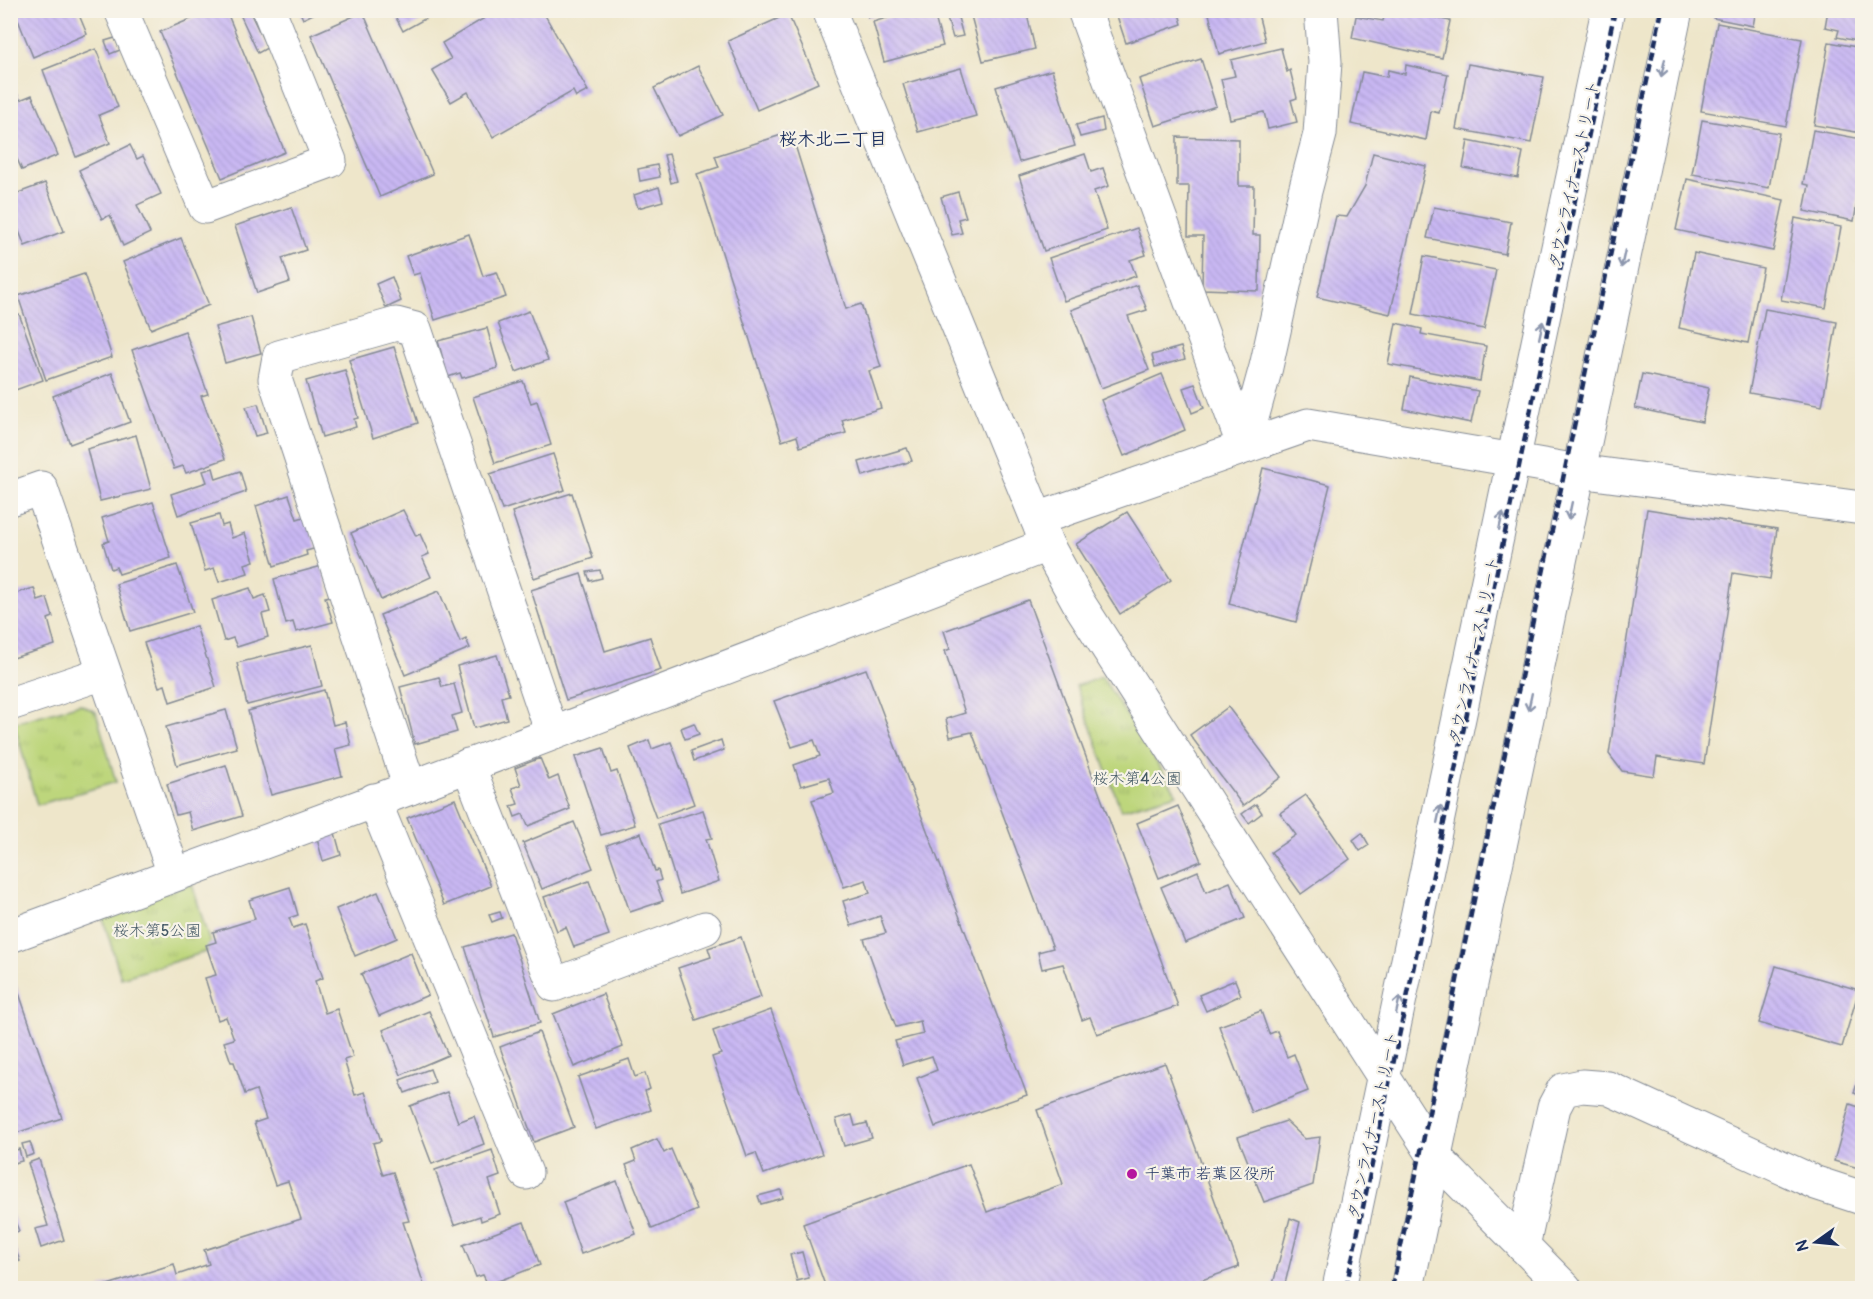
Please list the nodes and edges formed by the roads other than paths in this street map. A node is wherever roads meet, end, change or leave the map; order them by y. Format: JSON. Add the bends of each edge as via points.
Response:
{"nodes":[{"id":1,"x":121,"y":10,"type":"edge"},
{"id":2,"x":269,"y":10,"type":"edge"},
{"id":3,"x":829,"y":10,"type":"edge"},
{"id":4,"x":1084,"y":10,"type":"edge"},
{"id":5,"x":1321,"y":10,"type":"edge"},
{"id":6,"x":1608,"y":10,"type":"edge"},
{"id":7,"x":1676,"y":10,"type":"edge"},
{"id":8,"x":1244,"y":447,"type":"junction"},
{"id":9,"x":1514,"y":461,"type":"junction"},
{"id":10,"x":1578,"y":471,"type":"junction"},
{"id":11,"x":10,"y":499,"type":"edge"},
{"id":12,"x":1862,"y":505,"type":"edge"},
{"id":13,"x":1042,"y":532,"type":"junction"},
{"id":14,"x":104,"y":673,"type":"junction"},
{"id":15,"x":10,"y":704,"type":"edge"},
{"id":16,"x":552,"y":733,"type":"junction"},
{"id":17,"x":468,"y":765,"type":"junction"},
{"id":18,"x":410,"y":788,"type":"junction"},
{"id":19,"x":374,"y":801,"type":"junction"},
{"id":20,"x":174,"y":874,"type":"junction"},
{"id":21,"x":705,"y":928,"type":"dead end"},
{"id":22,"x":10,"y":936,"type":"edge"},
{"id":23,"x":1383,"y":1074,"type":"junction"},
{"id":24,"x":1436,"y":1157,"type":"junction"},
{"id":25,"x":526,"y":1173,"type":"dead end"},
{"id":26,"x":1863,"y":1198,"type":"edge"},
{"id":27,"x":1523,"y":1246,"type":"junction"},
{"id":28,"x":1339,"y":1288,"type":"edge"},
{"id":29,"x":1407,"y":1288,"type":"edge"},
{"id":30,"x":1565,"y":1288,"type":"edge"}],
"edges":[{"from":1,"to":2,"type":"street","via":[[205,207],[330,161]]},
{"from":3,"to":13,"type":"street"},
{"from":4,"to":8,"type":"street"},
{"from":5,"to":8,"type":"street","via":[[1325,62],[1320,134]]},
{"from":9,"to":6,"type":"street","name":"タウンライナーストリート","one_way":true},
{"from":7,"to":10,"type":"street","one_way":true},
{"from":8,"to":9,"type":"street","via":[[1308,425]]},
{"from":8,"to":13,"type":"street"},
{"from":9,"to":10,"type":"street"},
{"from":23,"to":9,"type":"street","name":"タウンライナーストリート","one_way":true},
{"from":10,"to":12,"type":"street"},
{"from":10,"to":24,"type":"street","one_way":true},
{"from":11,"to":14,"type":"street","via":[[40,488]]},
{"from":13,"to":16,"type":"street"},
{"from":13,"to":23,"type":"street","via":[[1080,605]]},
{"from":14,"to":15,"type":"street"},
{"from":14,"to":20,"type":"street"},
{"from":16,"to":17,"type":"street"},
{"from":16,"to":18,"type":"street","via":[[415,329],[396,324],[279,357],[275,379]]},
{"from":17,"to":18,"type":"street"},
{"from":17,"to":21,"type":"street","via":[[554,986]]},
{"from":18,"to":19,"type":"street"},
{"from":19,"to":20,"type":"street"},
{"from":19,"to":25,"type":"street"},
{"from":20,"to":22,"type":"street"},
{"from":23,"to":24,"type":"street"},
{"from":23,"to":28,"type":"street","name":"タウンライナーストリート"},
{"from":24,"to":27,"type":"street"},
{"from":24,"to":29,"type":"street"},
{"from":26,"to":27,"type":"street","via":[[1816,1183],[1608,1088],[1582,1086],[1563,1090],[1554,1107]]},
{"from":27,"to":30,"type":"street"}]}
